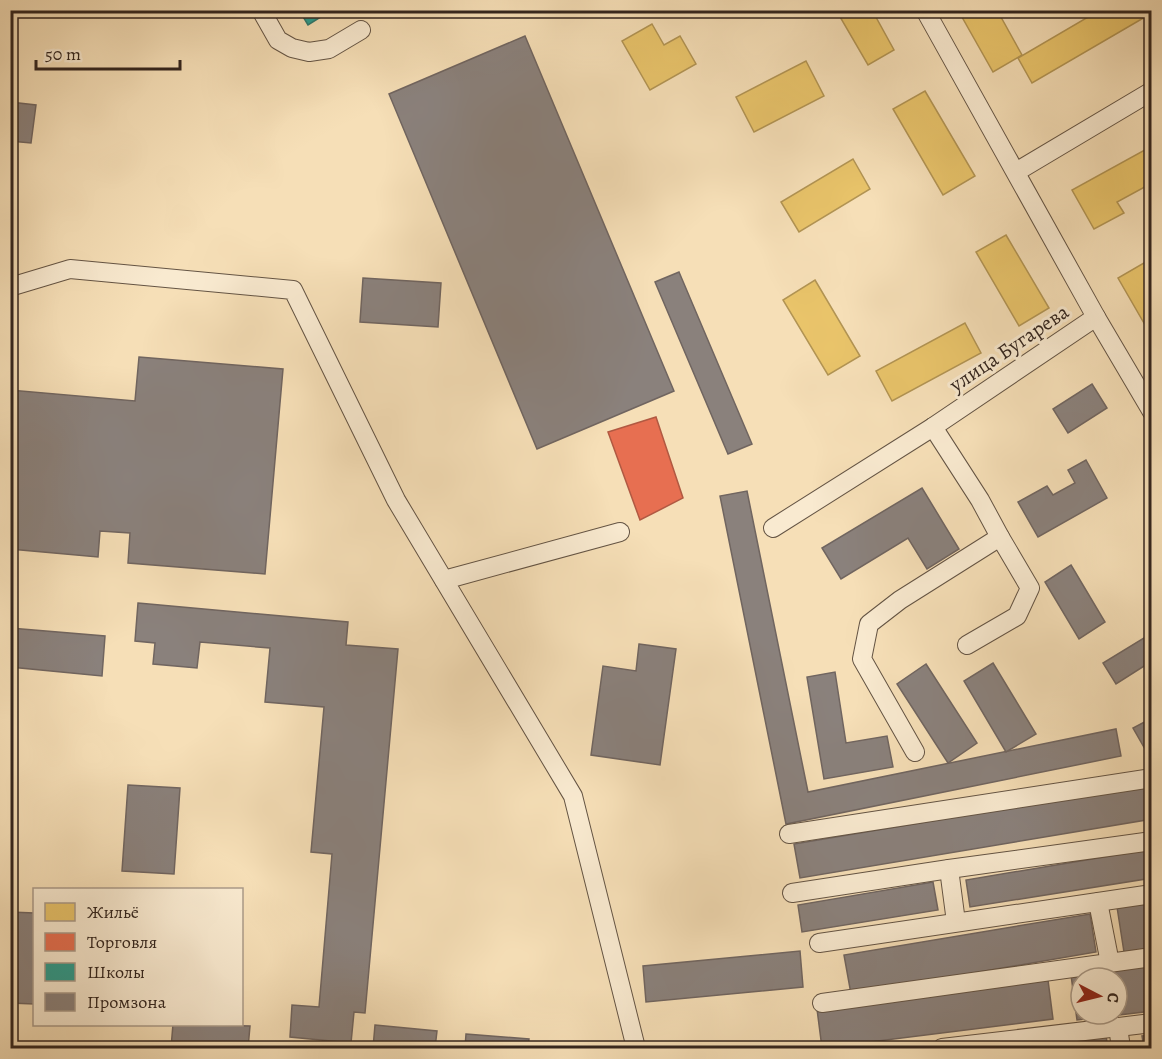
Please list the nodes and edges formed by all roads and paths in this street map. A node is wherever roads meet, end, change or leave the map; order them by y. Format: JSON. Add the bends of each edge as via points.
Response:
{"nodes":[{"id":1,"x":261,"y":10,"type":"edge"},
{"id":2,"x":926,"y":10,"type":"edge"},
{"id":3,"x":361,"y":30,"type":"dead end"},
{"id":4,"x":1152,"y":91,"type":"edge"},
{"id":5,"x":1016,"y":172,"type":"junction"},
{"id":6,"x":10,"y":287,"type":"edge"},
{"id":7,"x":1096,"y":316,"type":"junction"},
{"id":8,"x":1152,"y":411,"type":"edge"},
{"id":9,"x":933,"y":427,"type":"junction"},
{"id":10,"x":773,"y":528,"type":"dead end"},
{"id":11,"x":620,"y":532,"type":"dead end"},
{"id":12,"x":1000,"y":537,"type":"junction"},
{"id":13,"x":444,"y":580,"type":"junction"},
{"id":14,"x":967,"y":645,"type":"dead end"},
{"id":15,"x":915,"y":752,"type":"dead end"},
{"id":16,"x":1152,"y":778,"type":"edge"},
{"id":17,"x":789,"y":834,"type":"dead end"},
{"id":18,"x":1152,"y":841,"type":"edge"},
{"id":19,"x":949,"y":869,"type":"junction"},
{"id":20,"x":792,"y":893,"type":"dead end"},
{"id":21,"x":1152,"y":894,"type":"edge"},
{"id":22,"x":1098,"y":902,"type":"junction"},
{"id":23,"x":956,"y":922,"type":"junction"},
{"id":24,"x":819,"y":943,"type":"dead end"},
{"id":25,"x":1152,"y":957,"type":"edge"},
{"id":26,"x":1110,"y":963,"type":"junction"},
{"id":27,"x":822,"y":1003,"type":"dead end"},
{"id":28,"x":1152,"y":1023,"type":"edge"},
{"id":29,"x":1118,"y":1027,"type":"junction"},
{"id":30,"x":636,"y":1048,"type":"edge"},
{"id":31,"x":942,"y":1048,"type":"edge"},
{"id":32,"x":1121,"y":1048,"type":"edge"}],
"edges":[{"from":1,"to":3,"type":"street","via":[[278,40],[309,52],[329,49]]},
{"from":2,"to":5,"type":"street","name":"улица Бугарева"},
{"from":4,"to":5,"type":"street"},
{"from":5,"to":7,"type":"street","name":"улица Бугарева"},
{"from":6,"to":13,"type":"street","via":[[70,269],[293,290],[396,500]]},
{"from":7,"to":8,"type":"street"},
{"from":7,"to":9,"type":"street","name":"улица Бугарева"},
{"from":9,"to":10,"type":"street","name":"улица Бугарева"},
{"from":9,"to":12,"type":"street"},
{"from":11,"to":13,"type":"street"},
{"from":12,"to":14,"type":"street","via":[[1030,588],[1017,616]]},
{"from":12,"to":15,"type":"street","via":[[869,624],[862,659]]},
{"from":13,"to":30,"type":"street","via":[[573,796]]},
{"from":16,"to":17,"type":"street"},
{"from":18,"to":19,"type":"street"},
{"from":19,"to":20,"type":"street"},
{"from":19,"to":23,"type":"street"},
{"from":21,"to":22,"type":"street"},
{"from":22,"to":23,"type":"street"},
{"from":22,"to":26,"type":"street"},
{"from":23,"to":24,"type":"street"},
{"from":25,"to":26,"type":"street"},
{"from":26,"to":27,"type":"street"},
{"from":28,"to":29,"type":"street"},
{"from":29,"to":31,"type":"street"},
{"from":29,"to":32,"type":"street"}]}
